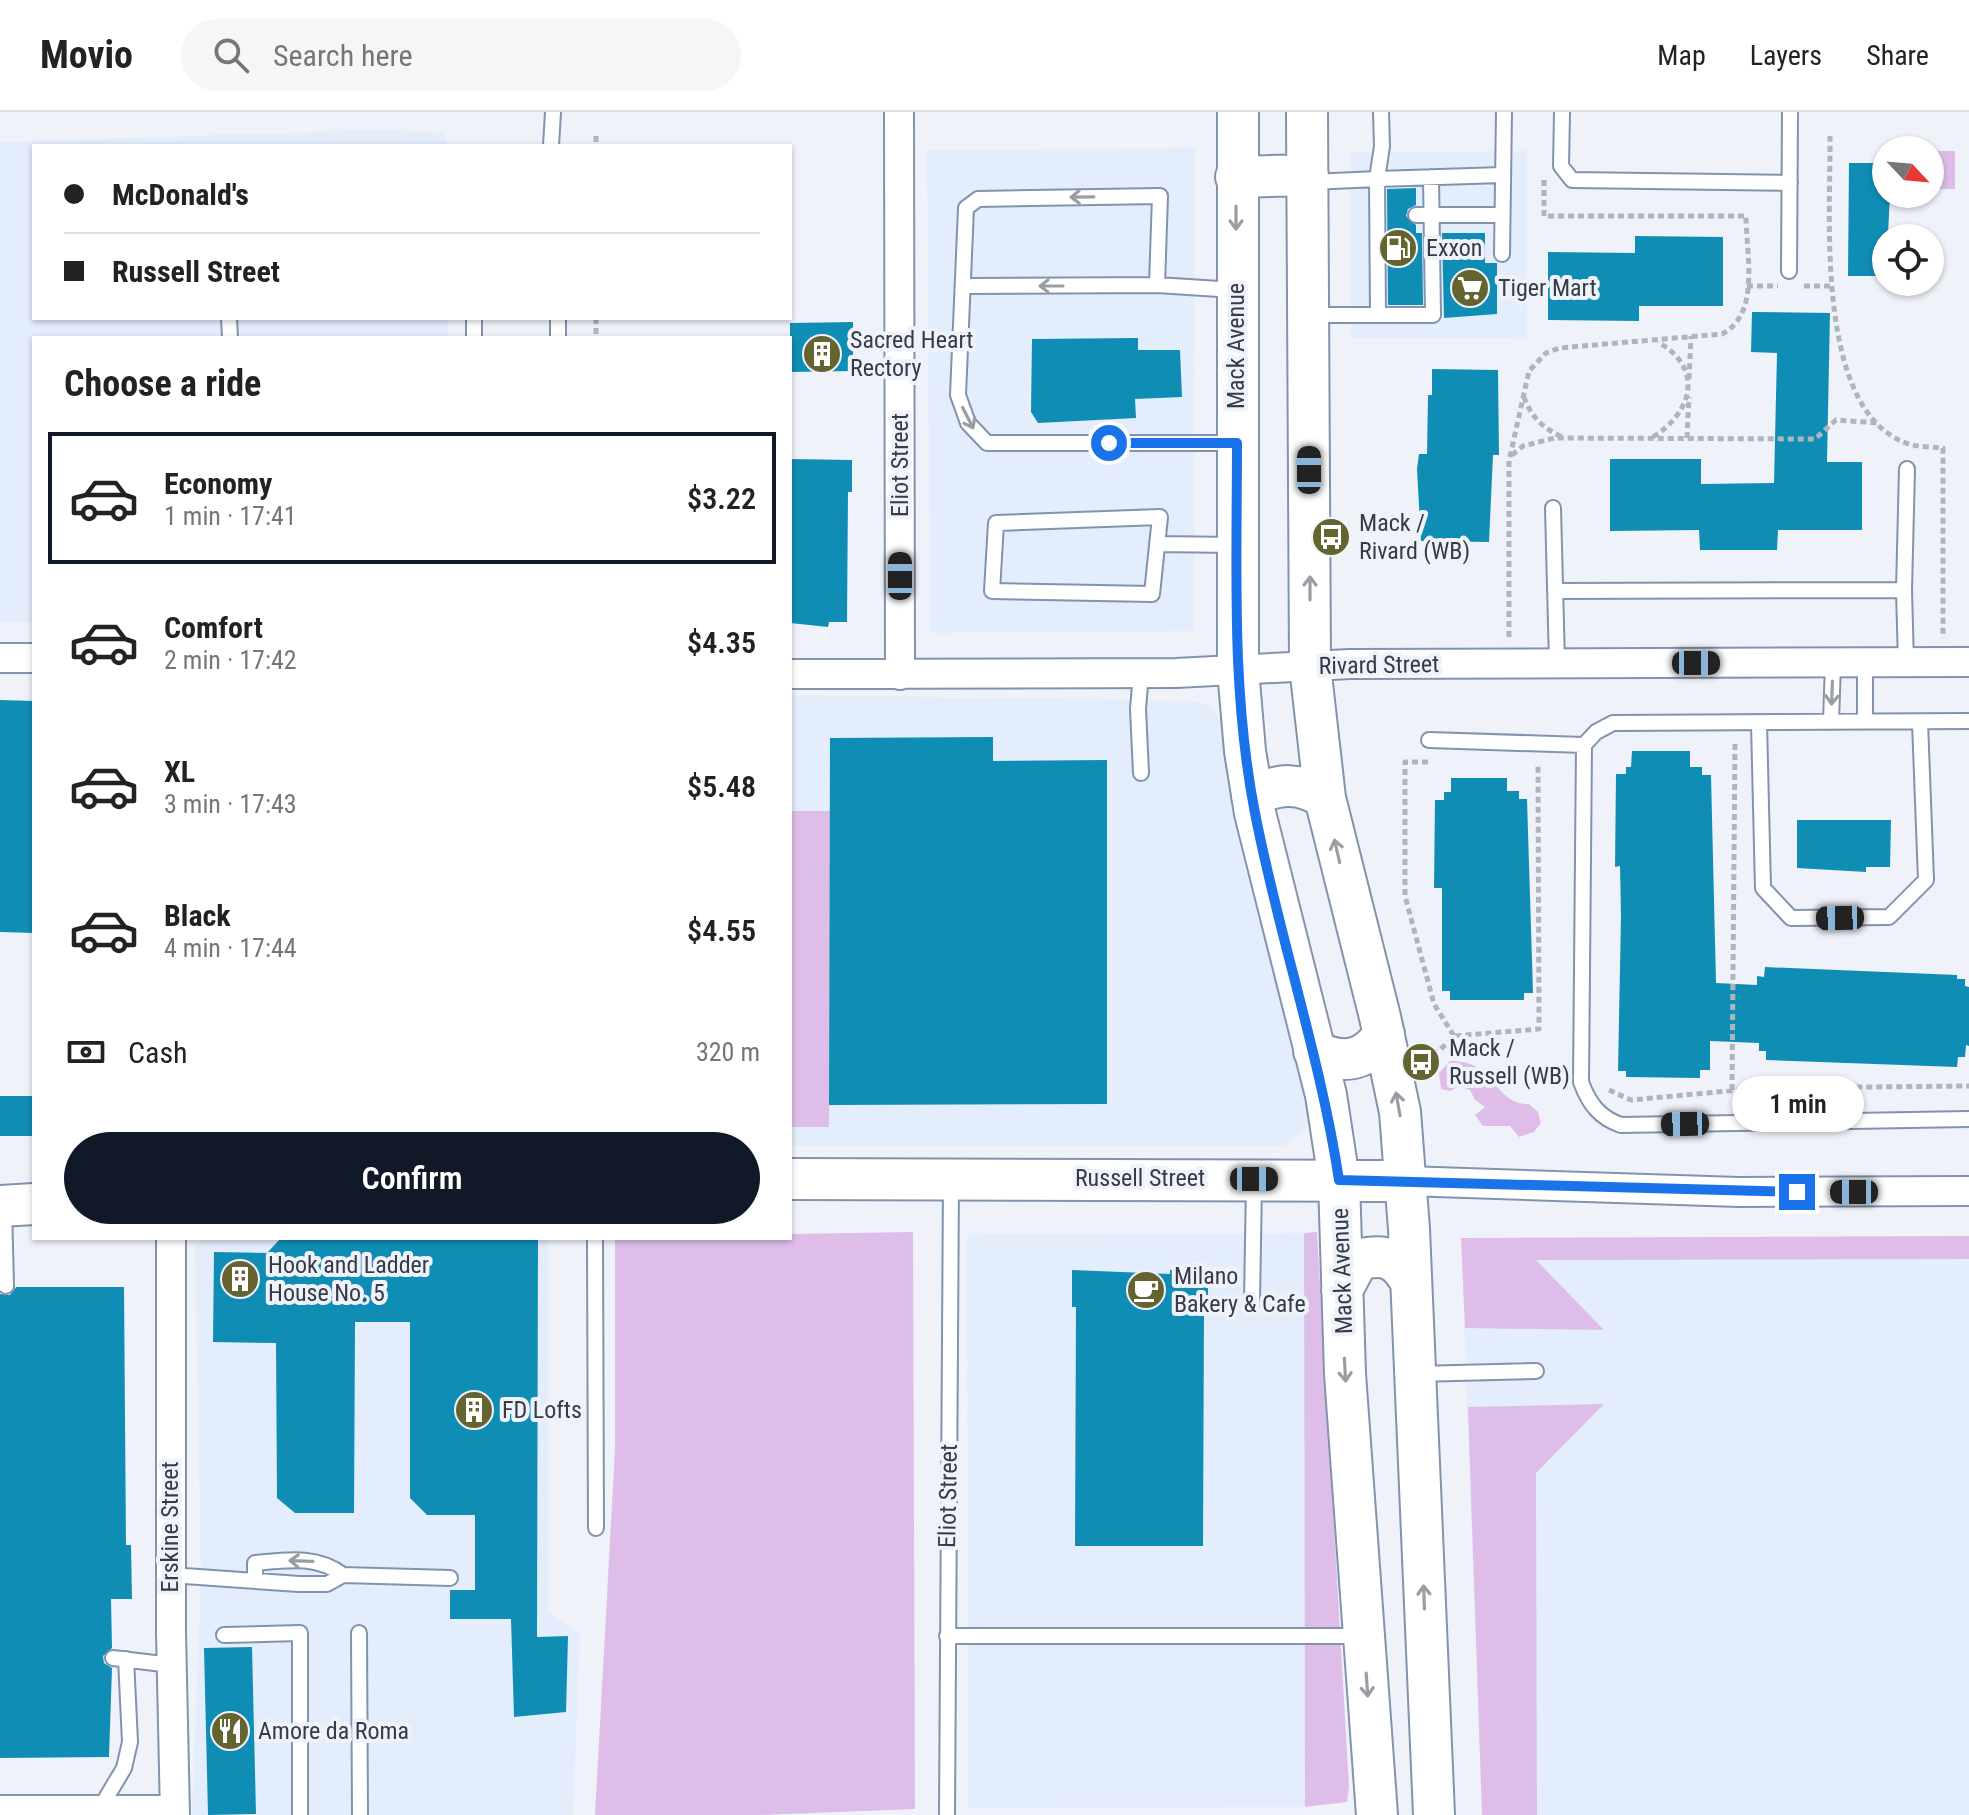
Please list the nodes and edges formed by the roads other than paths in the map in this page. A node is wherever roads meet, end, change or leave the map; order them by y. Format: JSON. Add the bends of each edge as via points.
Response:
{"nodes":[{"id":1,"x":553,"y":112,"type":"edge"},
{"id":2,"x":899,"y":112,"type":"edge"},
{"id":3,"x":1238,"y":112,"type":"edge"},
{"id":4,"x":1307,"y":112,"type":"edge"},
{"id":5,"x":1381,"y":112,"type":"edge"},
{"id":6,"x":1504,"y":112,"type":"edge"},
{"id":7,"x":1562,"y":112,"type":"edge"},
{"id":8,"x":1790,"y":112,"type":"edge"},
{"id":9,"x":551,"y":144,"type":"edge"},
{"id":10,"x":1502,"y":175,"type":"junction"},
{"id":11,"x":1236,"y":177,"type":"junction"},
{"id":12,"x":1431,"y":177,"type":"junction"},
{"id":13,"x":1308,"y":178,"type":"junction"},
{"id":14,"x":1377,"y":179,"type":"junction"},
{"id":15,"x":1790,"y":183,"type":"junction"},
{"id":16,"x":1416,"y":215,"type":"dead end"},
{"id":17,"x":1432,"y":215,"type":"junction"},
{"id":18,"x":1502,"y":215,"type":"junction"},
{"id":19,"x":1416,"y":245,"type":"dead end"},
{"id":20,"x":1432,"y":246,"type":"junction"},
{"id":21,"x":1502,"y":254,"type":"dead end"},
{"id":22,"x":1789,"y":271,"type":"dead end"},
{"id":23,"x":1416,"y":277,"type":"dead end"},
{"id":24,"x":1433,"y":277,"type":"junction"},
{"id":25,"x":1157,"y":285,"type":"junction"},
{"id":26,"x":964,"y":286,"type":"junction"},
{"id":27,"x":1236,"y":290,"type":"junction"},
{"id":28,"x":1308,"y":315,"type":"junction"},
{"id":29,"x":1378,"y":315,"type":"junction"},
{"id":30,"x":1237,"y":443,"type":"junction"},
{"id":31,"x":1907,"y":469,"type":"dead end"},
{"id":32,"x":1553,"y":508,"type":"dead end"},
{"id":33,"x":1157,"y":544,"type":"junction"},
{"id":34,"x":1237,"y":545,"type":"junction"},
{"id":35,"x":1904,"y":590,"type":"junction"},
{"id":36,"x":1555,"y":591,"type":"junction"},
{"id":37,"x":0,"y":658,"type":"edge"},
{"id":38,"x":32,"y":658,"type":"edge"},
{"id":39,"x":1969,"y":662,"type":"edge"},
{"id":40,"x":1557,"y":663,"type":"junction"},
{"id":41,"x":1833,"y":663,"type":"junction"},
{"id":42,"x":1865,"y":663,"type":"junction"},
{"id":43,"x":1906,"y":663,"type":"junction"},
{"id":44,"x":1310,"y":666,"type":"junction"},
{"id":45,"x":1238,"y":670,"type":"junction"},
{"id":46,"x":1141,"y":673,"type":"junction"},
{"id":47,"x":792,"y":674,"type":"edge"},
{"id":48,"x":900,"y":675,"type":"junction"},
{"id":49,"x":1969,"y":721,"type":"edge"},
{"id":50,"x":1831,"y":722,"type":"junction"},
{"id":51,"x":1865,"y":722,"type":"junction"},
{"id":52,"x":1920,"y":722,"type":"junction"},
{"id":53,"x":1759,"y":723,"type":"junction"},
{"id":54,"x":1429,"y":740,"type":"dead end"},
{"id":55,"x":1584,"y":745,"type":"junction"},
{"id":56,"x":1141,"y":773,"type":"dead end"},
{"id":57,"x":1252,"y":796,"type":"junction"},
{"id":58,"x":1325,"y":798,"type":"junction"},
{"id":59,"x":1384,"y":1034,"type":"junction"},
{"id":60,"x":1314,"y":1051,"type":"junction"},
{"id":61,"x":1969,"y":1119,"type":"edge"},
{"id":62,"x":951,"y":1177,"type":"junction"},
{"id":63,"x":792,"y":1179,"type":"edge"},
{"id":64,"x":1254,"y":1179,"type":"junction"},
{"id":65,"x":1339,"y":1180,"type":"junction"},
{"id":66,"x":1406,"y":1181,"type":"junction"},
{"id":67,"x":1969,"y":1191,"type":"edge"},
{"id":68,"x":13,"y":1205,"type":"edge"},
{"id":69,"x":171,"y":1240,"type":"edge"},
{"id":70,"x":595,"y":1240,"type":"edge"},
{"id":71,"x":1411,"y":1282,"type":"junction"},
{"id":72,"x":6,"y":1286,"type":"dead end"},
{"id":73,"x":1342,"y":1290,"type":"junction"},
{"id":74,"x":1252,"y":1302,"type":"dead end"},
{"id":75,"x":1536,"y":1371,"type":"dead end"},
{"id":76,"x":1415,"y":1374,"type":"junction"},
{"id":77,"x":596,"y":1528,"type":"dead end"},
{"id":78,"x":170,"y":1575,"type":"junction"},
{"id":79,"x":343,"y":1575,"type":"junction"},
{"id":80,"x":450,"y":1578,"type":"dead end"},
{"id":81,"x":255,"y":1580,"type":"junction"},
{"id":82,"x":359,"y":1633,"type":"dead end"},
{"id":83,"x":224,"y":1635,"type":"dead end"},
{"id":84,"x":947,"y":1636,"type":"junction"},
{"id":85,"x":1364,"y":1636,"type":"junction"},
{"id":86,"x":171,"y":1665,"type":"junction"},
{"id":87,"x":0,"y":1810,"type":"edge"},
{"id":88,"x":99,"y":1810,"type":"junction"},
{"id":89,"x":175,"y":1812,"type":"edge"},
{"id":90,"x":300,"y":1815,"type":"edge"},
{"id":91,"x":360,"y":1815,"type":"edge"},
{"id":92,"x":947,"y":1815,"type":"edge"},
{"id":93,"x":1377,"y":1815,"type":"edge"},
{"id":94,"x":1434,"y":1815,"type":"edge"}],
"edges":[{"from":1,"to":9,"type":"lane"},
{"from":2,"to":48,"type":"street","name":"Eliot Street"},
{"from":3,"to":11,"type":"main road","name":"Mack Avenue"},
{"from":4,"to":13,"type":"main road"},
{"from":5,"to":14,"type":"lane"},
{"from":6,"to":10,"type":"lane"},
{"from":7,"to":15,"type":"lane","via":[[1561,166],[1572,180]]},
{"from":8,"to":15,"type":"lane"},
{"from":10,"to":12,"type":"lane"},
{"from":10,"to":18,"type":"lane"},
{"from":11,"to":13,"type":"main road"},
{"from":11,"to":27,"type":"main road","name":"Mack Avenue","one_way":true},
{"from":12,"to":14,"type":"lane"},
{"from":12,"to":17,"type":"lane"},
{"from":13,"to":14,"type":"lane"},
{"from":13,"to":28,"type":"main road"},
{"from":14,"to":29,"type":"lane","via":[[1382,245]]},
{"from":15,"to":22,"type":"lane"},
{"from":16,"to":17,"type":"lane"},
{"from":17,"to":18,"type":"lane"},
{"from":17,"to":20,"type":"lane"},
{"from":18,"to":21,"type":"lane"},
{"from":19,"to":20,"type":"lane"},
{"from":20,"to":24,"type":"lane"},
{"from":23,"to":24,"type":"lane"},
{"from":24,"to":29,"type":"lane","via":[[1433,315]]},
{"from":25,"to":26,"type":"lane","one_way":true},
{"from":25,"to":26,"type":"lane","one_way":true,"via":[[1160,196],[978,199],[966,208]]},
{"from":25,"to":27,"type":"lane"},
{"from":26,"to":30,"type":"lane","one_way":true,"via":[[958,395],[968,423],[987,443]]},
{"from":27,"to":30,"type":"main road","name":"Mack Avenue"},
{"from":28,"to":29,"type":"lane"},
{"from":44,"to":28,"type":"main road","one_way":true},
{"from":30,"to":34,"type":"main road","name":"Mack Avenue"},
{"from":31,"to":35,"type":"lane"},
{"from":32,"to":36,"type":"lane"},
{"from":33,"to":33,"type":"lane","via":[[1160,517],[996,523],[992,591],[1152,594]]},
{"from":33,"to":34,"type":"lane"},
{"from":34,"to":45,"type":"main road","name":"Mack Avenue"},
{"from":35,"to":36,"type":"lane"},
{"from":35,"to":43,"type":"lane"},
{"from":36,"to":40,"type":"lane"},
{"from":37,"to":38,"type":"street"},
{"from":39,"to":43,"type":"street","name":"Rivard Street"},
{"from":40,"to":41,"type":"street","name":"Rivard Street"},
{"from":40,"to":44,"type":"street","name":"Rivard Street"},
{"from":41,"to":42,"type":"street","name":"Rivard Street"},
{"from":41,"to":50,"type":"lane","one_way":true},
{"from":42,"to":43,"type":"street","name":"Rivard Street"},
{"from":42,"to":51,"type":"lane"},
{"from":44,"to":45,"type":"street","name":"Rivard Street"},
{"from":44,"to":58,"type":"main road"},
{"from":45,"to":46,"type":"street","name":"Rivard Street"},
{"from":45,"to":57,"type":"main road","name":"Mack Avenue"},
{"from":46,"to":48,"type":"street","name":"Rivard Street"},
{"from":46,"to":56,"type":"lane"},
{"from":47,"to":48,"type":"street","name":"Rivard Street"},
{"from":49,"to":52,"type":"lane"},
{"from":50,"to":51,"type":"lane"},
{"from":50,"to":53,"type":"lane"},
{"from":51,"to":52,"type":"lane"},
{"from":52,"to":53,"type":"lane","via":[[1926,880],[1889,917],[1791,918],[1763,888]]},
{"from":53,"to":55,"type":"lane","via":[[1613,723]]},
{"from":54,"to":55,"type":"lane"},
{"from":55,"to":61,"type":"lane","via":[[1581,1082],[1586,1098],[1606,1120],[1621,1125]]},
{"from":57,"to":58,"type":"main road","via":[[1289,784]]},
{"from":57,"to":60,"type":"main road","name":"Mack Avenue"},
{"from":59,"to":58,"type":"main road","one_way":true},
{"from":59,"to":60,"type":"main road","via":[[1373,1051],[1357,1060],[1333,1060]]},
{"from":66,"to":59,"type":"main road","one_way":true,"via":[[1400,1112]]},
{"from":60,"to":65,"type":"main road","name":"Mack Avenue"},
{"from":62,"to":63,"type":"main road","name":"Russell Street"},
{"from":62,"to":64,"type":"main road","name":"Russell Street"},
{"from":62,"to":84,"type":"lane","name":"Eliot Street"},
{"from":64,"to":65,"type":"main road","name":"Russell Street"},
{"from":64,"to":74,"type":"lane"},
{"from":65,"to":66,"type":"main road","name":"Russell Street"},
{"from":65,"to":73,"type":"main road","name":"Mack Avenue"},
{"from":66,"to":67,"type":"street","name":"Russell Street","via":[[1739,1192]]},
{"from":66,"to":71,"type":"main road"},
{"from":68,"to":72,"type":"lane"},
{"from":69,"to":78,"type":"street","name":"Erskine Street"},
{"from":70,"to":77,"type":"lane"},
{"from":71,"to":73,"type":"main road","via":[[1400,1262],[1380,1254],[1358,1260]]},
{"from":71,"to":76,"type":"main road"},
{"from":73,"to":85,"type":"main road","name":"Mack Avenue","one_way":true},
{"from":75,"to":76,"type":"lane"},
{"from":94,"to":76,"type":"main road","one_way":true},
{"from":78,"to":81,"type":"lane"},
{"from":78,"to":86,"type":"street","name":"Erskine Street"},
{"from":79,"to":80,"type":"lane"},
{"from":79,"to":81,"type":"lane","via":[[327,1584]]},
{"from":79,"to":81,"type":"lane","one_way":true,"via":[[327,1563],[255,1563]]},
{"from":82,"to":91,"type":"lane"},
{"from":83,"to":90,"type":"lane","via":[[300,1633]]},
{"from":84,"to":85,"type":"lane"},
{"from":84,"to":92,"type":"lane","name":"Eliot Street"},
{"from":85,"to":93,"type":"main road","name":"Mack Avenue","one_way":true},
{"from":86,"to":88,"type":"lane","via":[[120,1658],[130,1742],[124,1768]]},
{"from":86,"to":89,"type":"street","name":"Erskine Street"},
{"from":87,"to":88,"type":"street"},
{"from":88,"to":89,"type":"street"}]}
